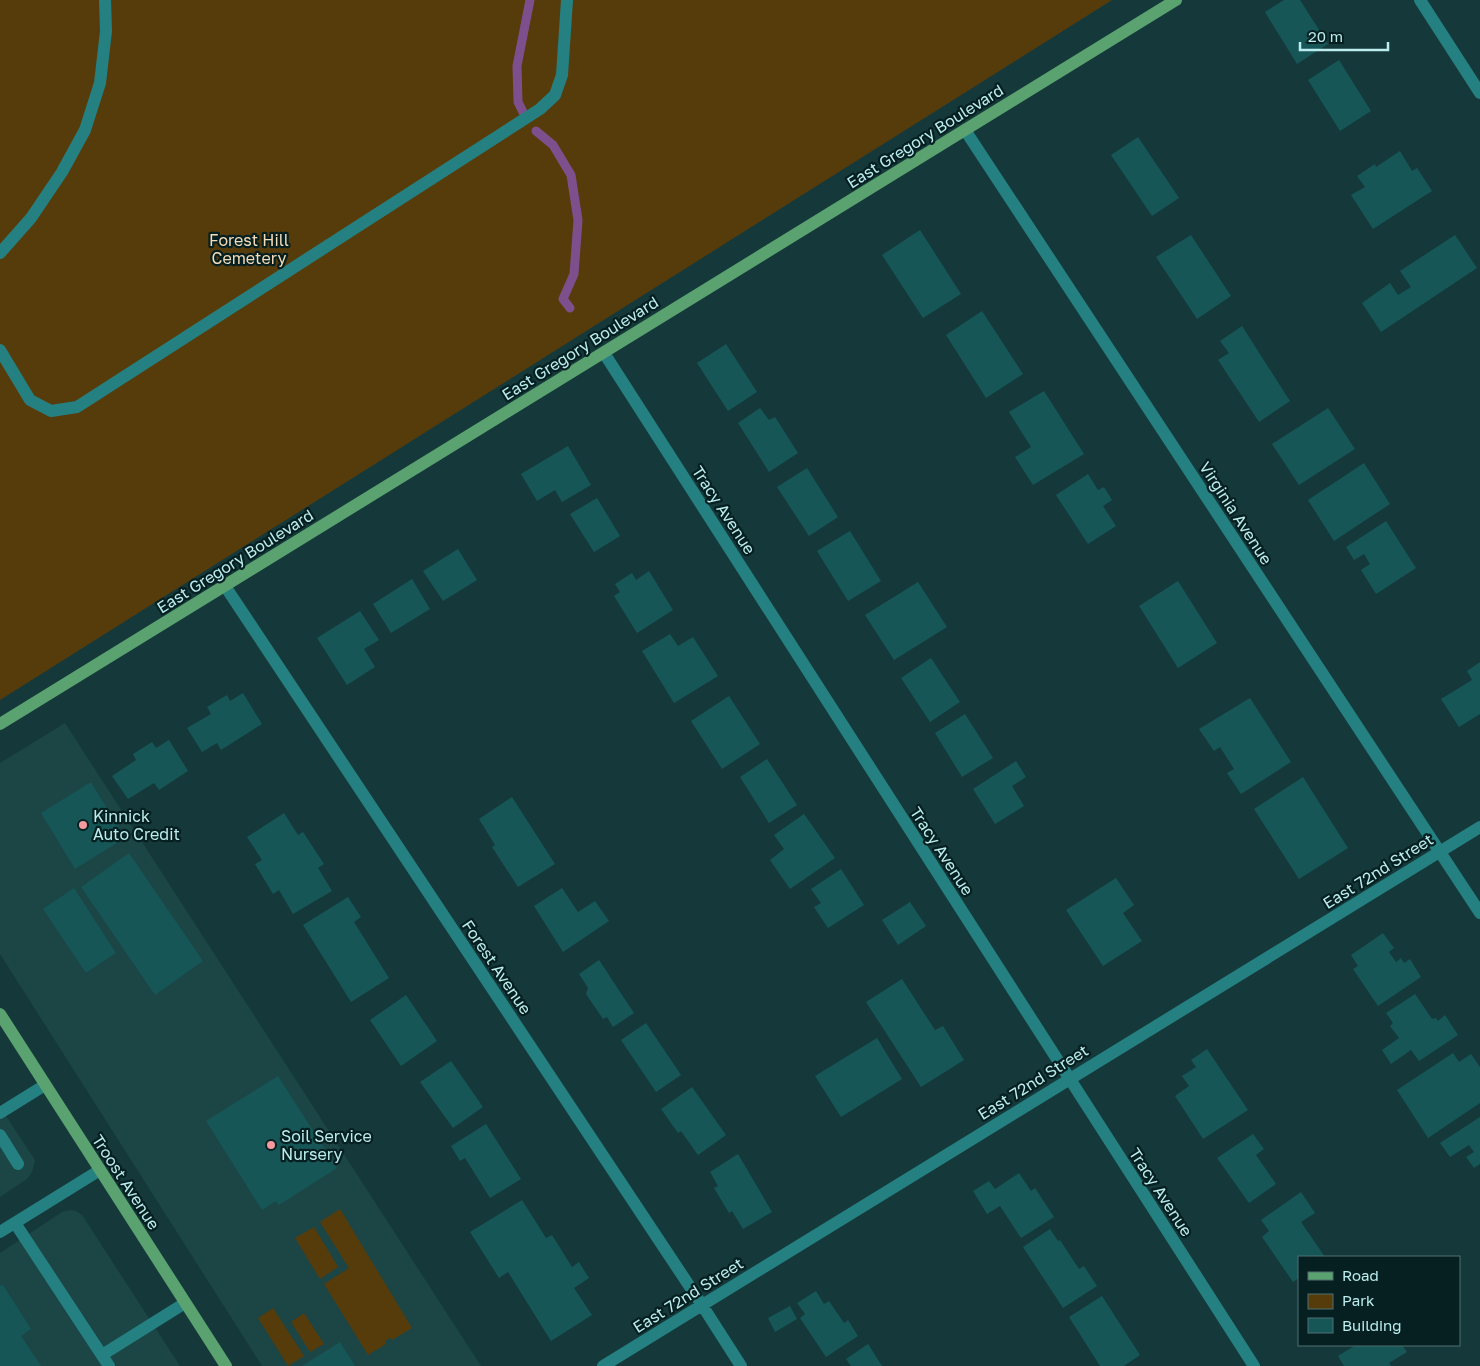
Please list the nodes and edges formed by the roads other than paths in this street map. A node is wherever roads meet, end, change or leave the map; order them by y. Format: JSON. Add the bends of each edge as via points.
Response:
{"nodes":[{"id":1,"x":105,"y":0,"type":"edge"},
{"id":2,"x":567,"y":0,"type":"edge"},
{"id":3,"x":1176,"y":0,"type":"edge"},
{"id":4,"x":1420,"y":0,"type":"edge"},
{"id":5,"x":1480,"y":93,"type":"edge"},
{"id":6,"x":965,"y":130,"type":"junction"},
{"id":7,"x":0,"y":252,"type":"edge"},
{"id":8,"x":0,"y":350,"type":"edge"},
{"id":9,"x":604,"y":352,"type":"junction"},
{"id":10,"x":225,"y":586,"type":"junction"},
{"id":11,"x":0,"y":724,"type":"edge"},
{"id":12,"x":1480,"y":827,"type":"edge"},
{"id":13,"x":1440,"y":852,"type":"junction"},
{"id":14,"x":1480,"y":913,"type":"edge"},
{"id":15,"x":0,"y":1014,"type":"edge"},
{"id":16,"x":1069,"y":1079,"type":"junction"},
{"id":17,"x":45,"y":1085,"type":"junction"},
{"id":18,"x":0,"y":1113,"type":"edge"},
{"id":19,"x":0,"y":1135,"type":"edge"},
{"id":20,"x":18,"y":1164,"type":"dead end"},
{"id":21,"x":100,"y":1170,"type":"junction"},
{"id":22,"x":15,"y":1223,"type":"junction"},
{"id":23,"x":0,"y":1232,"type":"edge"},
{"id":24,"x":185,"y":1303,"type":"junction"},
{"id":25,"x":702,"y":1305,"type":"junction"},
{"id":26,"x":106,"y":1361,"type":"edge"},
{"id":27,"x":226,"y":1366,"type":"edge"},
{"id":28,"x":603,"y":1366,"type":"edge"},
{"id":29,"x":742,"y":1366,"type":"edge"},
{"id":30,"x":1254,"y":1366,"type":"edge"}],
"edges":[{"from":1,"to":7,"type":"street","via":[[106,31],[100,82],[85,130],[31,218]]},
{"from":2,"to":8,"type":"street","via":[[562,75],[555,94],[540,109],[77,407],[51,411],[30,400]]},
{"from":3,"to":6,"type":"main road","name":"East Gregory Boulevard"},
{"from":4,"to":5,"type":"street"},
{"from":6,"to":9,"type":"main road","name":"East Gregory Boulevard"},
{"from":6,"to":13,"type":"street","name":"Virginia Avenue"},
{"from":9,"to":10,"type":"main road","name":"East Gregory Boulevard"},
{"from":9,"to":16,"type":"street","name":"Tracy Avenue"},
{"from":10,"to":11,"type":"main road","name":"East Gregory Boulevard"},
{"from":10,"to":25,"type":"street","name":"Forest Avenue"},
{"from":12,"to":13,"type":"street","name":"East 72nd Street"},
{"from":13,"to":14,"type":"street","name":"Virginia Avenue"},
{"from":13,"to":16,"type":"street","name":"East 72nd Street"},
{"from":15,"to":17,"type":"main road","name":"Troost Avenue"},
{"from":16,"to":25,"type":"street","name":"East 72nd Street"},
{"from":16,"to":30,"type":"street","name":"Tracy Avenue"},
{"from":17,"to":18,"type":"street"},
{"from":17,"to":21,"type":"main road","name":"Troost Avenue"},
{"from":19,"to":20,"type":"street"},
{"from":21,"to":22,"type":"street"},
{"from":21,"to":24,"type":"main road","name":"Troost Avenue"},
{"from":22,"to":23,"type":"street"},
{"from":22,"to":26,"type":"street"},
{"from":24,"to":26,"type":"street"},
{"from":24,"to":27,"type":"main road","name":"Troost Avenue"},
{"from":25,"to":28,"type":"street","name":"East 72nd Street"},
{"from":25,"to":29,"type":"street","name":"Forest Avenue"}]}
